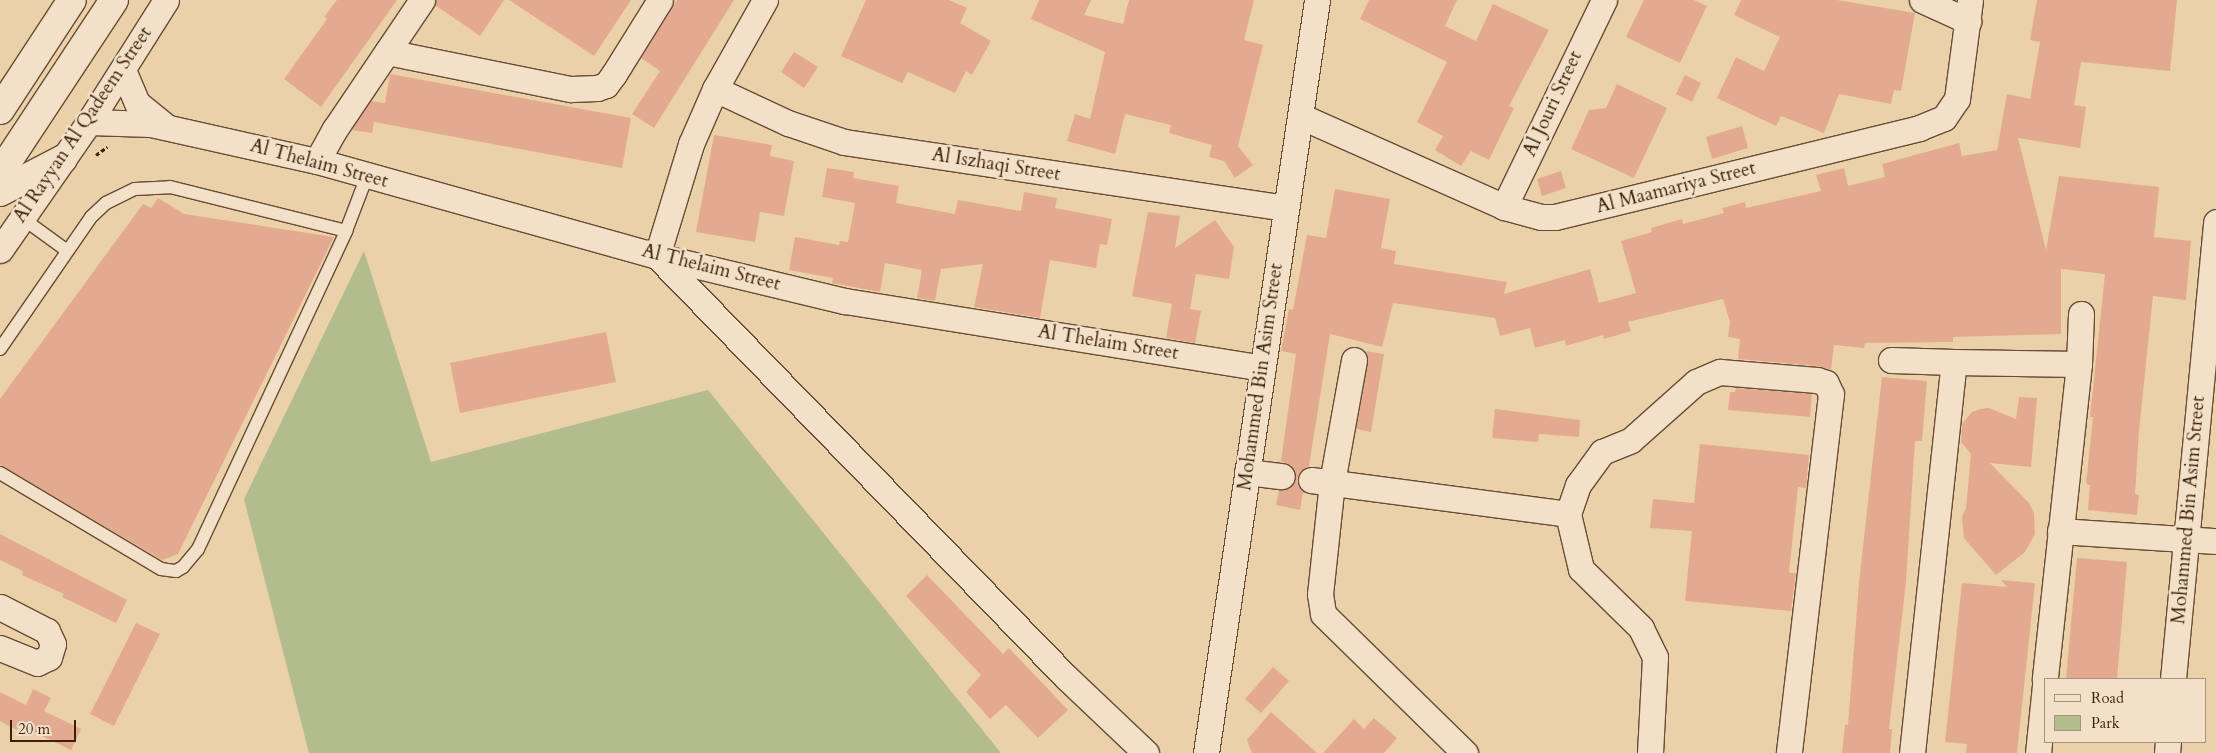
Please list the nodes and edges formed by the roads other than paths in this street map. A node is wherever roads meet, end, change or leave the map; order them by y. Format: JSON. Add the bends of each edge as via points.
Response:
{"nodes":[{"id":1,"x":72,"y":0,"type":"edge"},
{"id":2,"x":114,"y":0,"type":"edge"},
{"id":3,"x":166,"y":0,"type":"edge"},
{"id":4,"x":422,"y":0,"type":"edge"},
{"id":5,"x":660,"y":0,"type":"edge"},
{"id":6,"x":765,"y":0,"type":"edge"},
{"id":7,"x":1317,"y":0,"type":"edge"},
{"id":8,"x":1604,"y":0,"type":"edge"},
{"id":9,"x":1922,"y":0,"type":"edge"},
{"id":10,"x":1969,"y":10,"type":"edge"},
{"id":11,"x":387,"y":52,"type":"junction"},
{"id":12,"x":123,"y":70,"type":"junction"},
{"id":13,"x":715,"y":89,"type":"junction"},
{"id":14,"x":0,"y":110,"type":"edge"},
{"id":15,"x":1300,"y":116,"type":"junction"},
{"id":16,"x":88,"y":122,"type":"junction"},
{"id":17,"x":167,"y":127,"type":"junction"},
{"id":18,"x":63,"y":159,"type":"junction"},
{"id":19,"x":317,"y":161,"type":"junction"},
{"id":20,"x":0,"y":173,"type":"edge"},
{"id":21,"x":367,"y":176,"type":"junction"},
{"id":22,"x":0,"y":192,"type":"edge"},
{"id":23,"x":1286,"y":208,"type":"junction"},
{"id":24,"x":1504,"y":208,"type":"junction"},
{"id":25,"x":22,"y":218,"type":"junction"},
{"id":26,"x":2216,"y":222,"type":"edge"},
{"id":27,"x":346,"y":231,"type":"junction"},
{"id":28,"x":0,"y":250,"type":"edge"},
{"id":29,"x":66,"y":250,"type":"junction"},
{"id":30,"x":657,"y":256,"type":"junction"},
{"id":31,"x":2081,"y":314,"type":"dead end"},
{"id":32,"x":0,"y":349,"type":"edge"},
{"id":33,"x":1354,"y":360,"type":"dead end"},
{"id":34,"x":1891,"y":360,"type":"dead end"},
{"id":35,"x":1954,"y":362,"type":"junction"},
{"id":36,"x":2079,"y":364,"type":"junction"},
{"id":37,"x":1263,"y":368,"type":"junction"},
{"id":38,"x":1248,"y":472,"type":"junction"},
{"id":39,"x":0,"y":473,"type":"edge"},
{"id":40,"x":1282,"y":476,"type":"dead end"},
{"id":41,"x":1322,"y":481,"type":"junction"},
{"id":42,"x":1568,"y":514,"type":"junction"},
{"id":43,"x":2060,"y":530,"type":"junction"},
{"id":44,"x":2186,"y":539,"type":"junction"},
{"id":45,"x":2216,"y":540,"type":"edge"},
{"id":46,"x":0,"y":607,"type":"edge"},
{"id":47,"x":0,"y":648,"type":"edge"},
{"id":48,"x":2045,"y":678,"type":"edge"},
{"id":49,"x":2173,"y":678,"type":"edge"},
{"id":50,"x":2044,"y":695,"type":"edge"},
{"id":51,"x":1146,"y":753,"type":"edge"},
{"id":52,"x":1206,"y":753,"type":"edge"},
{"id":53,"x":1466,"y":753,"type":"edge"},
{"id":54,"x":1650,"y":753,"type":"edge"},
{"id":55,"x":1789,"y":753,"type":"edge"},
{"id":56,"x":1912,"y":753,"type":"edge"},
{"id":57,"x":2038,"y":753,"type":"edge"}],
"edges":[{"from":1,"to":14,"type":"street"},
{"from":2,"to":20,"type":"street"},
{"from":3,"to":12,"type":"street","name":"Al Rayyan Al Qadeem Street"},
{"from":4,"to":11,"type":"street"},
{"from":5,"to":11,"type":"street","via":[[614,74],[606,85],[597,88],[572,89]]},
{"from":6,"to":13,"type":"street"},
{"from":7,"to":15,"type":"street","name":"Mohammed Bin Asim Street"},
{"from":8,"to":24,"type":"street","name":"Al Jouri Street"},
{"from":9,"to":10,"type":"street"},
{"from":10,"to":24,"type":"street","name":"Al Maamariya Street","via":[[1957,99],[1952,109],[1934,123],[1555,217]]},
{"from":11,"to":19,"type":"street"},
{"from":12,"to":16,"type":"street","name":"Al Rayyan Al Qadeem Street"},
{"from":12,"to":17,"type":"street","name":"Al Thelaim Street","via":[[136,103]]},
{"from":13,"to":23,"type":"street","name":"Al Iszhaqi Street","via":[[788,122],[844,142]]},
{"from":13,"to":30,"type":"street","via":[[691,144]]},
{"from":15,"to":23,"type":"street","name":"Mohammed Bin Asim Street"},
{"from":15,"to":24,"type":"street","name":"Al Maamariya Street"},
{"from":16,"to":17,"type":"street","name":"Al Thelaim Street","via":[[123,121]]},
{"from":16,"to":18,"type":"street","name":"Al Rayyan Al Qadeem Street"},
{"from":17,"to":19,"type":"street","name":"Al Thelaim Street"},
{"from":18,"to":22,"type":"street"},
{"from":18,"to":25,"type":"street","name":"Al Rayyan Al Qadeem Street"},
{"from":19,"to":21,"type":"street","name":"Al Thelaim Street"},
{"from":21,"to":27,"type":"lane"},
{"from":21,"to":30,"type":"street","name":"Al Thelaim Street"},
{"from":23,"to":37,"type":"street","name":"Mohammed Bin Asim Street"},
{"from":25,"to":28,"type":"street","name":"Al Rayyan Al Qadeem Street"},
{"from":25,"to":29,"type":"lane"},
{"from":26,"to":44,"type":"street","name":"Mohammed Bin Asim Street"},
{"from":27,"to":29,"type":"lane","via":[[170,187],[150,187],[134,189],[106,203]]},
{"from":27,"to":39,"type":"lane","via":[[198,549],[184,567],[176,571],[161,568]]},
{"from":29,"to":32,"type":"lane"},
{"from":30,"to":37,"type":"street","name":"Al Thelaim Street","via":[[845,301]]},
{"from":30,"to":51,"type":"street","via":[[1067,678]]},
{"from":31,"to":36,"type":"street"},
{"from":33,"to":41,"type":"street"},
{"from":34,"to":35,"type":"street"},
{"from":35,"to":36,"type":"street"},
{"from":35,"to":56,"type":"street"},
{"from":36,"to":43,"type":"street"},
{"from":37,"to":38,"type":"street","name":"Mohammed Bin Asim Street"},
{"from":38,"to":40,"type":"street"},
{"from":38,"to":52,"type":"street","name":"Mohammed Bin Asim Street"},
{"from":41,"to":42,"type":"street"},
{"from":41,"to":53,"type":"street","via":[[1320,594],[1323,614]]},
{"from":42,"to":54,"type":"street","via":[[1581,569],[1641,628],[1655,657]]},
{"from":42,"to":55,"type":"street","via":[[1578,485],[1602,452],[1631,440],[1696,382],[1720,372],[1826,383],[1831,394]]},
{"from":43,"to":44,"type":"street"},
{"from":43,"to":48,"type":"street"},
{"from":44,"to":45,"type":"street"},
{"from":44,"to":49,"type":"street","name":"Mohammed Bin Asim Street"},
{"from":46,"to":47,"type":"street","via":[[47,631],[53,644],[49,657],[37,663]]},
{"from":50,"to":57,"type":"street"}]}
